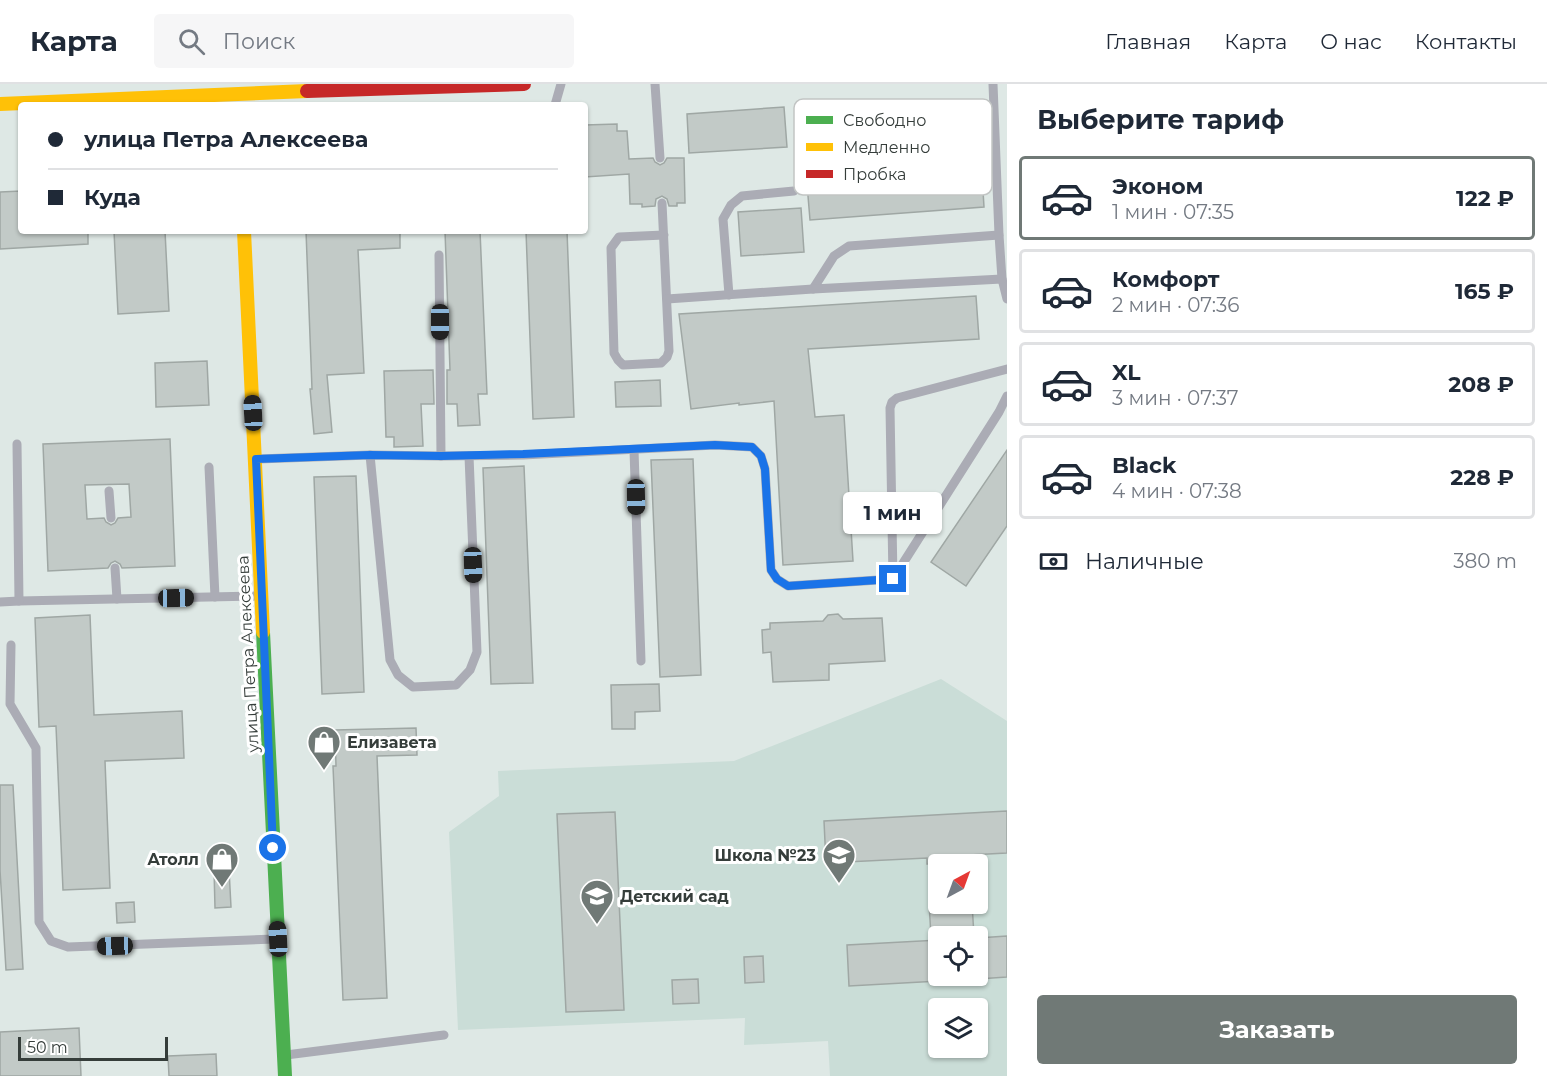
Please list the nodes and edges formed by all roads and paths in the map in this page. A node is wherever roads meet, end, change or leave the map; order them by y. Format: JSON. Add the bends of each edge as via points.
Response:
{"nodes":[{"id":1,"x":524,"y":84,"type":"edge"},
{"id":2,"x":561,"y":84,"type":"edge"},
{"id":3,"x":655,"y":84,"type":"edge"},
{"id":4,"x":993,"y":84,"type":"edge"},
{"id":5,"x":423,"y":85,"type":"edge"},
{"id":6,"x":237,"y":95,"type":"edge"},
{"id":7,"x":53,"y":102,"type":"edge"},
{"id":8,"x":556,"y":102,"type":"edge"},
{"id":9,"x":18,"y":103,"type":"edge"},
{"id":10,"x":0,"y":104,"type":"edge"},
{"id":11,"x":660,"y":158,"type":"dead end"},
{"id":12,"x":794,"y":190,"type":"dead end"},
{"id":13,"x":662,"y":203,"type":"dead end"},
{"id":14,"x":244,"y":234,"type":"edge"},
{"id":15,"x":664,"y":235,"type":"junction"},
{"id":16,"x":999,"y":235,"type":"junction"},
{"id":17,"x":440,"y":255,"type":"dead end"},
{"id":18,"x":1002,"y":279,"type":"junction"},
{"id":19,"x":813,"y":289,"type":"junction"},
{"id":20,"x":729,"y":295,"type":"junction"},
{"id":21,"x":667,"y":299,"type":"junction"},
{"id":22,"x":1007,"y":299,"type":"edge"},
{"id":23,"x":1007,"y":369,"type":"edge"},
{"id":24,"x":1007,"y":396,"type":"edge"},
{"id":25,"x":17,"y":444,"type":"dead end"},
{"id":26,"x":634,"y":450,"type":"junction"},
{"id":27,"x":370,"y":455,"type":"junction"},
{"id":28,"x":441,"y":456,"type":"junction"},
{"id":29,"x":469,"y":456,"type":"junction"},
{"id":30,"x":256,"y":459,"type":"junction"},
{"id":31,"x":209,"y":467,"type":"dead end"},
{"id":32,"x":110,"y":491,"type":"dead end"},
{"id":33,"x":111,"y":518,"type":"dead end"},
{"id":34,"x":115,"y":568,"type":"dead end"},
{"id":35,"x":893,"y":579,"type":"junction"},
{"id":36,"x":262,"y":596,"type":"junction"},
{"id":37,"x":215,"y":597,"type":"junction"},
{"id":38,"x":117,"y":599,"type":"junction"},
{"id":39,"x":19,"y":601,"type":"junction"},
{"id":40,"x":0,"y":602,"type":"edge"},
{"id":41,"x":11,"y":645,"type":"dead end"},
{"id":42,"x":641,"y":661,"type":"dead end"},
{"id":43,"x":278,"y":939,"type":"junction"},
{"id":44,"x":444,"y":1035,"type":"dead end"},
{"id":45,"x":284,"y":1055,"type":"junction"},
{"id":46,"x":285,"y":1076,"type":"edge"}],
"edges":[{"from":1,"to":5,"type":"main road"},
{"from":2,"to":8,"type":"lane"},
{"from":3,"to":11,"type":"lane"},
{"from":4,"to":16,"type":"lane"},
{"from":5,"to":6,"type":"main road"},
{"from":6,"to":7,"type":"main road"},
{"from":9,"to":10,"type":"main road"},
{"from":12,"to":20,"type":"lane","via":[[742,196],[731,204],[723,219]]},
{"from":13,"to":15,"type":"lane"},
{"from":14,"to":30,"type":"main road","name":"улица Петра Алексеева"},
{"from":15,"to":21,"type":"lane"},
{"from":15,"to":21,"type":"lane","via":[[619,237],[611,248],[614,353],[623,365],[661,363],[667,357]]},
{"from":16,"to":18,"type":"lane"},
{"from":16,"to":19,"type":"lane","via":[[849,246],[834,256]]},
{"from":17,"to":28,"type":"lane"},
{"from":18,"to":19,"type":"lane"},
{"from":18,"to":22,"type":"lane"},
{"from":19,"to":20,"type":"lane"},
{"from":20,"to":21,"type":"lane"},
{"from":23,"to":35,"type":"lane","via":[[892,402]]},
{"from":24,"to":35,"type":"lane"},
{"from":25,"to":39,"type":"lane"},
{"from":26,"to":29,"type":"lane"},
{"from":26,"to":35,"type":"lane","via":[[752,447],[761,456],[765,469],[771,570],[777,579],[788,586]]},
{"from":26,"to":42,"type":"lane"},
{"from":27,"to":28,"type":"lane"},
{"from":27,"to":29,"type":"lane","via":[[390,660],[398,675],[412,687],[456,685],[470,670],[477,652]]},
{"from":27,"to":30,"type":"lane"},
{"from":28,"to":29,"type":"lane"},
{"from":30,"to":36,"type":"main road","name":"улица Петра Алексеева"},
{"from":31,"to":37,"type":"lane"},
{"from":32,"to":33,"type":"lane"},
{"from":34,"to":38,"type":"lane"},
{"from":36,"to":37,"type":"lane"},
{"from":36,"to":43,"type":"main road","name":"улица Петра Алексеева"},
{"from":37,"to":38,"type":"lane"},
{"from":38,"to":39,"type":"lane"},
{"from":39,"to":40,"type":"lane"},
{"from":41,"to":43,"type":"lane","via":[[10,704],[36,748],[39,922],[51,940],[68,948]]},
{"from":43,"to":45,"type":"main road","name":"улица Петра Алексеева"},
{"from":44,"to":45,"type":"lane"},
{"from":45,"to":46,"type":"main road","name":"улица Петра Алексеева"}]}
